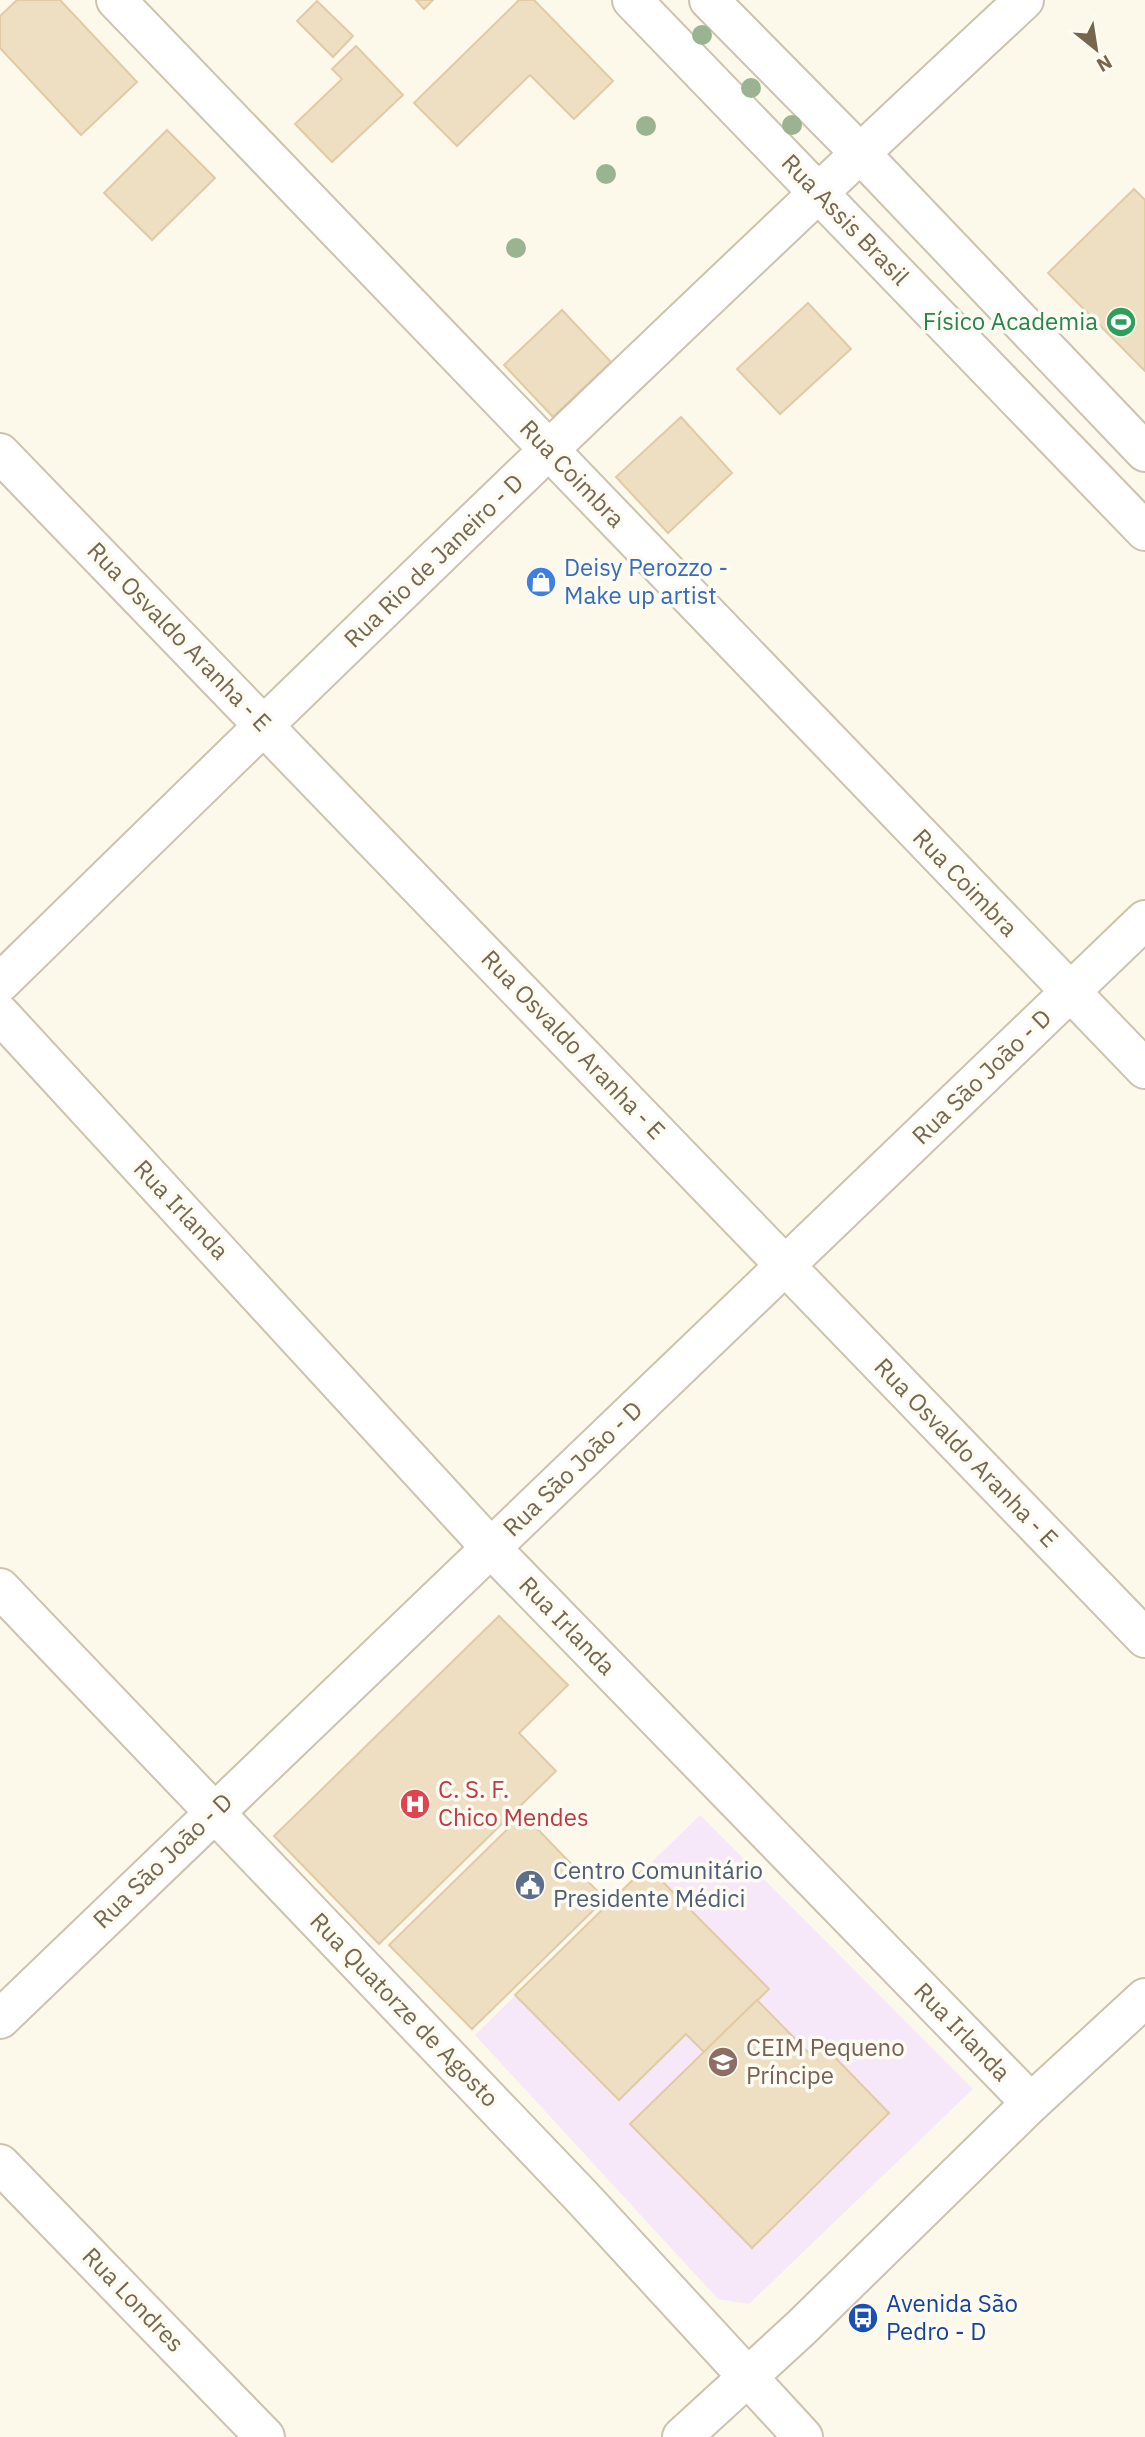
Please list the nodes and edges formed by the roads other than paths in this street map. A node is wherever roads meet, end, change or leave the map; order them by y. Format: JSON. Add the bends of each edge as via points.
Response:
{"nodes":[{"id":1,"x":116,"y":0,"type":"edge"},
{"id":2,"x":632,"y":0,"type":"edge"},
{"id":3,"x":709,"y":0,"type":"edge"},
{"id":4,"x":1024,"y":0,"type":"edge"},
{"id":5,"x":860,"y":153,"type":"junction"},
{"id":6,"x":818,"y":193,"type":"junction"},
{"id":7,"x":1134,"y":440,"type":"edge"},
{"id":8,"x":549,"y":450,"type":"junction"},
{"id":9,"x":0,"y":453,"type":"edge"},
{"id":10,"x":1083,"y":467,"type":"junction"},
{"id":11,"x":1145,"y":531,"type":"edge"},
{"id":12,"x":264,"y":725,"type":"junction"},
{"id":13,"x":1145,"y":920,"type":"edge"},
{"id":14,"x":0,"y":983,"type":"edge"},
{"id":15,"x":1070,"y":992,"type":"junction"},
{"id":16,"x":0,"y":1014,"type":"edge"},
{"id":17,"x":1145,"y":1069,"type":"edge"},
{"id":18,"x":785,"y":1265,"type":"junction"},
{"id":19,"x":491,"y":1548,"type":"junction"},
{"id":20,"x":0,"y":1588,"type":"edge"},
{"id":21,"x":1145,"y":1638,"type":"edge"},
{"id":22,"x":215,"y":1811,"type":"junction"},
{"id":23,"x":1145,"y":1997,"type":"edge"},
{"id":24,"x":0,"y":2018,"type":"edge"},
{"id":25,"x":1031,"y":2103,"type":"junction"},
{"id":26,"x":0,"y":2164,"type":"edge"},
{"id":27,"x":747,"y":2376,"type":"junction"},
{"id":28,"x":265,"y":2437,"type":"edge"},
{"id":29,"x":682,"y":2437,"type":"edge"},
{"id":30,"x":803,"y":2437,"type":"edge"}],
"edges":[{"from":1,"to":8,"type":"street","name":"Rua Coimbra"},
{"from":2,"to":6,"type":"street","name":"Rua Assis Brasil"},
{"from":3,"to":5,"type":"street"},
{"from":4,"to":5,"type":"street","name":"Rua Rio de Janeiro - D"},
{"from":5,"to":6,"type":"street","name":"Rua Rio de Janeiro - D"},
{"from":5,"to":7,"type":"street"},
{"from":6,"to":8,"type":"street","name":"Rua Rio de Janeiro - D"},
{"from":6,"to":10,"type":"street","name":"Rua Assis Brasil"},
{"from":7,"to":10,"type":"street"},
{"from":8,"to":12,"type":"street","name":"Rua Rio de Janeiro - D"},
{"from":8,"to":15,"type":"street","name":"Rua Coimbra"},
{"from":9,"to":12,"type":"street","name":"Rua Osvaldo Aranha - E"},
{"from":10,"to":11,"type":"street","name":"Rua Assis Brasil"},
{"from":12,"to":14,"type":"street","name":"Rua Rio de Janeiro - D"},
{"from":12,"to":18,"type":"street","name":"Rua Osvaldo Aranha - E"},
{"from":13,"to":15,"type":"street","name":"Rua São João - D"},
{"from":15,"to":17,"type":"street","name":"Rua Coimbra"},
{"from":15,"to":18,"type":"street","name":"Rua São João - D"},
{"from":16,"to":19,"type":"street","name":"Rua Irlanda"},
{"from":18,"to":19,"type":"street","name":"Rua São João - D"},
{"from":18,"to":21,"type":"street","name":"Rua Osvaldo Aranha - E"},
{"from":19,"to":22,"type":"street","name":"Rua São João - D"},
{"from":19,"to":25,"type":"street","name":"Rua Irlanda"},
{"from":20,"to":22,"type":"street","name":"Rua Quatorze de Agosto"},
{"from":22,"to":24,"type":"street","name":"Rua São João - D"},
{"from":22,"to":27,"type":"street","name":"Rua Quatorze de Agosto"},
{"from":23,"to":25,"type":"street"},
{"from":25,"to":27,"type":"street"},
{"from":26,"to":28,"type":"street","name":"Rua Londres"},
{"from":27,"to":29,"type":"street"},
{"from":27,"to":30,"type":"street","name":"Rua Quatorze de Agosto"}]}
